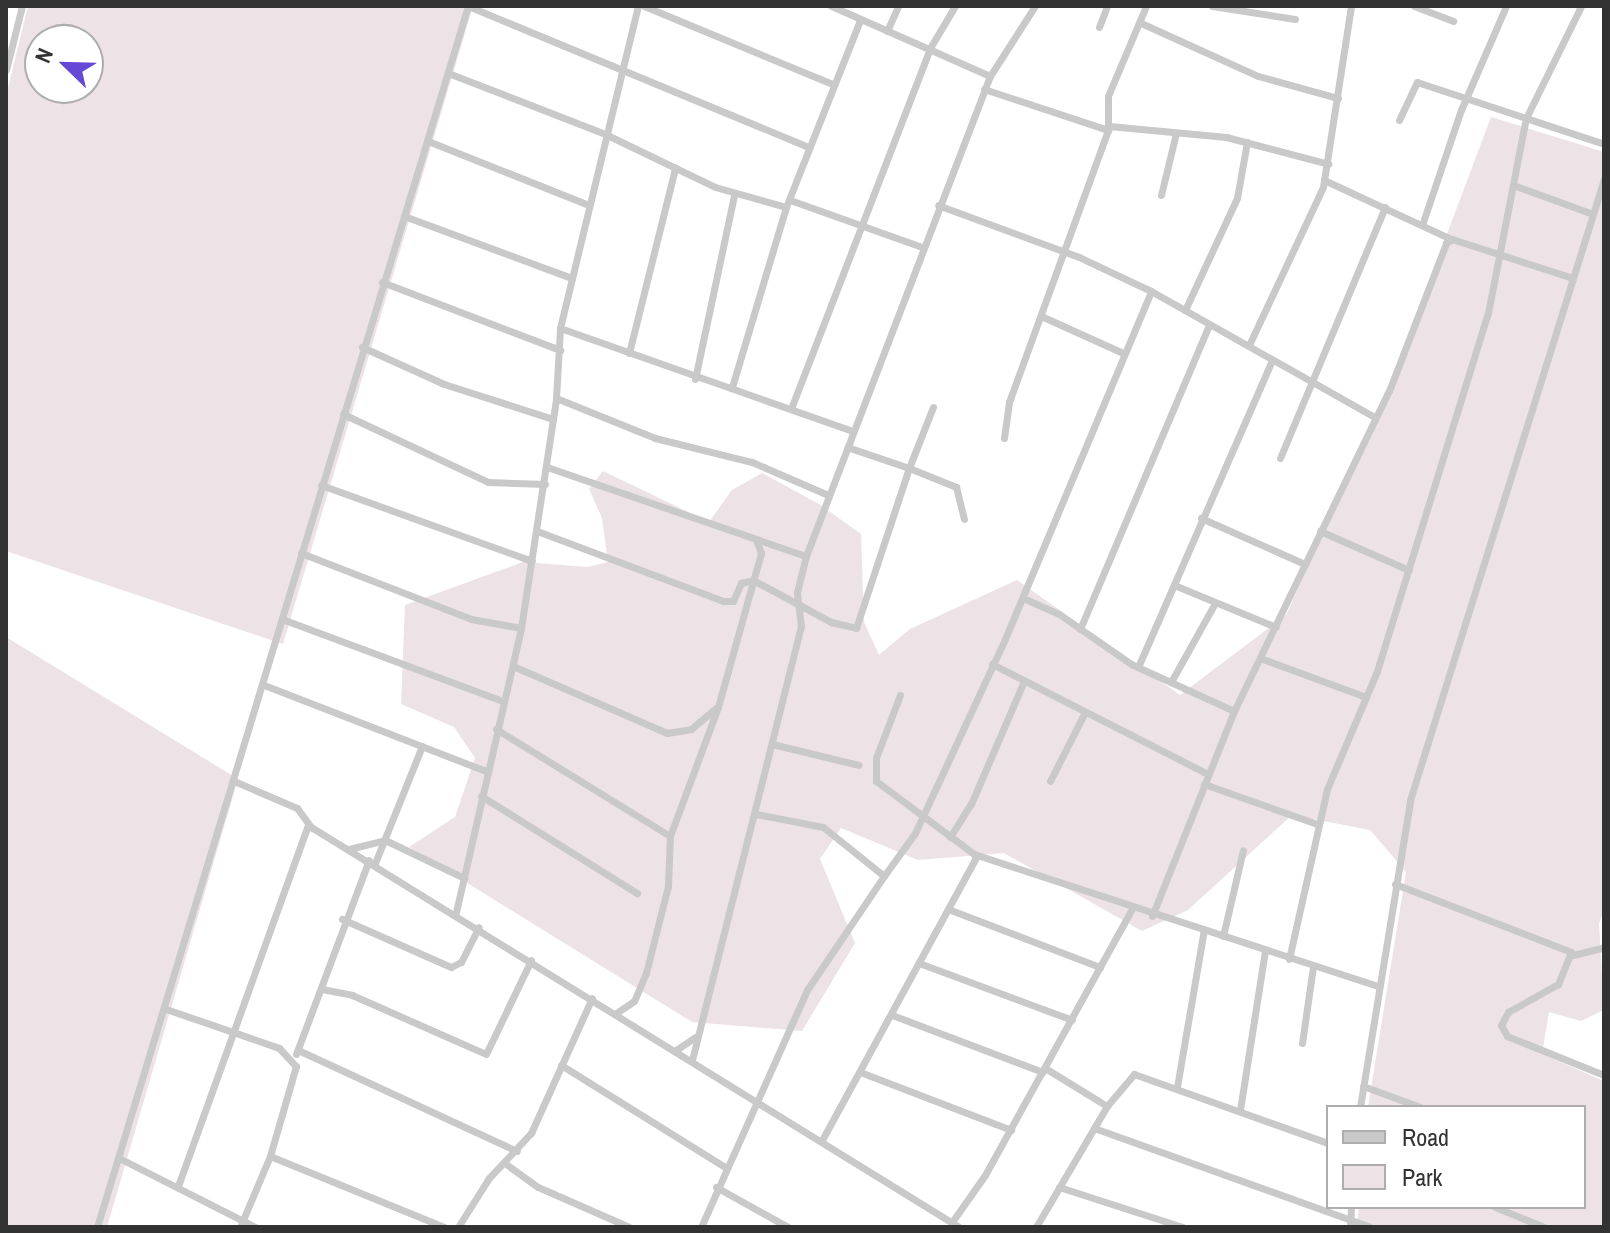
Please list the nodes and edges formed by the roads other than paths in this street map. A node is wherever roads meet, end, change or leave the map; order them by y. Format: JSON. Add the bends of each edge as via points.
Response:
{"nodes":[{"id":1,"x":22,"y":6,"type":"edge"},
{"id":2,"x":468,"y":6,"type":"edge"},
{"id":3,"x":641,"y":6,"type":"edge"},
{"id":4,"x":831,"y":6,"type":"edge"},
{"id":5,"x":898,"y":6,"type":"edge"},
{"id":6,"x":955,"y":6,"type":"edge"},
{"id":7,"x":1035,"y":6,"type":"edge"},
{"id":8,"x":1107,"y":6,"type":"edge"},
{"id":9,"x":1146,"y":6,"type":"edge"},
{"id":10,"x":1212,"y":6,"type":"edge"},
{"id":11,"x":1351,"y":6,"type":"edge"},
{"id":12,"x":1414,"y":6,"type":"edge"},
{"id":13,"x":1506,"y":6,"type":"edge"},
{"id":14,"x":1581,"y":6,"type":"edge"},
{"id":15,"x":1295,"y":19,"type":"dead end"},
{"id":16,"x":860,"y":20,"type":"junction"},
{"id":17,"x":1453,"y":21,"type":"dead end"},
{"id":18,"x":1141,"y":23,"type":"junction"},
{"id":19,"x":1099,"y":27,"type":"dead end"},
{"id":20,"x":887,"y":31,"type":"junction"},
{"id":21,"x":930,"y":48,"type":"junction"},
{"id":22,"x":7,"y":64,"type":"edge"},
{"id":23,"x":622,"y":70,"type":"junction"},
{"id":24,"x":448,"y":73,"type":"junction"},
{"id":25,"x":990,"y":76,"type":"junction"},
{"id":26,"x":832,"y":84,"type":"junction"},
{"id":27,"x":984,"y":89,"type":"junction"},
{"id":28,"x":1338,"y":98,"type":"junction"},
{"id":29,"x":1465,"y":100,"type":"junction"},
{"id":30,"x":1526,"y":118,"type":"junction"},
{"id":31,"x":1399,"y":120,"type":"dead end"},
{"id":32,"x":1108,"y":128,"type":"junction"},
{"id":33,"x":1176,"y":133,"type":"junction"},
{"id":34,"x":605,"y":134,"type":"junction"},
{"id":35,"x":428,"y":141,"type":"junction"},
{"id":36,"x":1247,"y":142,"type":"junction"},
{"id":37,"x":1604,"y":144,"type":"edge"},
{"id":38,"x":809,"y":147,"type":"junction"},
{"id":39,"x":1329,"y":164,"type":"junction"},
{"id":40,"x":675,"y":168,"type":"junction"},
{"id":41,"x":1604,"y":179,"type":"edge"},
{"id":42,"x":1324,"y":180,"type":"junction"},
{"id":43,"x":1513,"y":185,"type":"junction"},
{"id":44,"x":734,"y":195,"type":"junction"},
{"id":45,"x":1161,"y":195,"type":"dead end"},
{"id":46,"x":788,"y":203,"type":"junction"},
{"id":47,"x":589,"y":205,"type":"junction"},
{"id":48,"x":938,"y":205,"type":"junction"},
{"id":49,"x":1385,"y":207,"type":"junction"},
{"id":50,"x":1593,"y":214,"type":"junction"},
{"id":51,"x":404,"y":216,"type":"junction"},
{"id":52,"x":859,"y":224,"type":"junction"},
{"id":53,"x":1422,"y":225,"type":"junction"},
{"id":54,"x":1449,"y":238,"type":"junction"},
{"id":55,"x":922,"y":247,"type":"junction"},
{"id":56,"x":1064,"y":252,"type":"junction"},
{"id":57,"x":1498,"y":253,"type":"junction"},
{"id":58,"x":1570,"y":277,"type":"junction"},
{"id":59,"x":572,"y":278,"type":"junction"},
{"id":60,"x":382,"y":282,"type":"junction"},
{"id":61,"x":1151,"y":291,"type":"junction"},
{"id":62,"x":1185,"y":310,"type":"junction"},
{"id":63,"x":1041,"y":316,"type":"junction"},
{"id":64,"x":1209,"y":325,"type":"junction"},
{"id":65,"x":560,"y":328,"type":"junction"},
{"id":66,"x":1249,"y":345,"type":"junction"},
{"id":67,"x":362,"y":347,"type":"junction"},
{"id":68,"x":560,"y":350,"type":"junction"},
{"id":69,"x":629,"y":353,"type":"junction"},
{"id":70,"x":1123,"y":353,"type":"junction"},
{"id":71,"x":1272,"y":360,"type":"junction"},
{"id":72,"x":695,"y":379,"type":"junction"},
{"id":73,"x":1312,"y":379,"type":"junction"},
{"id":74,"x":732,"y":387,"type":"junction"},
{"id":75,"x":556,"y":398,"type":"junction"},
{"id":76,"x":792,"y":406,"type":"junction"},
{"id":77,"x":933,"y":407,"type":"dead end"},
{"id":78,"x":343,"y":414,"type":"junction"},
{"id":79,"x":1373,"y":416,"type":"junction"},
{"id":80,"x":553,"y":419,"type":"junction"},
{"id":81,"x":853,"y":431,"type":"junction"},
{"id":82,"x":1004,"y":438,"type":"dead end"},
{"id":83,"x":847,"y":447,"type":"junction"},
{"id":84,"x":1280,"y":458,"type":"dead end"},
{"id":85,"x":547,"y":467,"type":"junction"},
{"id":86,"x":909,"y":468,"type":"junction"},
{"id":87,"x":545,"y":484,"type":"junction"},
{"id":88,"x":321,"y":485,"type":"junction"},
{"id":89,"x":826,"y":494,"type":"junction"},
{"id":90,"x":1201,"y":518,"type":"junction"},
{"id":91,"x":964,"y":519,"type":"dead end"},
{"id":92,"x":537,"y":531,"type":"junction"},
{"id":93,"x":1320,"y":531,"type":"junction"},
{"id":94,"x":757,"y":542,"type":"junction"},
{"id":95,"x":301,"y":553,"type":"junction"},
{"id":96,"x":806,"y":556,"type":"junction"},
{"id":97,"x":532,"y":561,"type":"junction"},
{"id":98,"x":1305,"y":564,"type":"junction"},
{"id":99,"x":1409,"y":570,"type":"junction"},
{"id":100,"x":753,"y":580,"type":"junction"},
{"id":101,"x":1174,"y":585,"type":"junction"},
{"id":102,"x":1023,"y":598,"type":"junction"},
{"id":103,"x":1215,"y":603,"type":"junction"},
{"id":104,"x":803,"y":607,"type":"junction"},
{"id":105,"x":282,"y":619,"type":"junction"},
{"id":106,"x":1276,"y":627,"type":"junction"},
{"id":107,"x":521,"y":628,"type":"junction"},
{"id":108,"x":1080,"y":629,"type":"junction"},
{"id":109,"x":1260,"y":658,"type":"junction"},
{"id":110,"x":992,"y":664,"type":"junction"},
{"id":111,"x":513,"y":666,"type":"junction"},
{"id":112,"x":1138,"y":667,"type":"junction"},
{"id":113,"x":1024,"y":681,"type":"junction"},
{"id":114,"x":1171,"y":682,"type":"junction"},
{"id":115,"x":264,"y":685,"type":"junction"},
{"id":116,"x":900,"y":695,"type":"dead end"},
{"id":117,"x":1366,"y":697,"type":"junction"},
{"id":118,"x":503,"y":701,"type":"junction"},
{"id":119,"x":718,"y":707,"type":"junction"},
{"id":120,"x":1234,"y":711,"type":"junction"},
{"id":121,"x":1085,"y":712,"type":"junction"},
{"id":122,"x":496,"y":729,"type":"junction"},
{"id":123,"x":772,"y":744,"type":"junction"},
{"id":124,"x":422,"y":746,"type":"junction"},
{"id":125,"x":859,"y":765,"type":"dead end"},
{"id":126,"x":486,"y":771,"type":"junction"},
{"id":127,"x":1208,"y":774,"type":"junction"},
{"id":128,"x":234,"y":781,"type":"junction"},
{"id":129,"x":1050,"y":781,"type":"dead end"},
{"id":130,"x":1204,"y":784,"type":"junction"},
{"id":131,"x":481,"y":796,"type":"junction"},
{"id":132,"x":756,"y":814,"type":"junction"},
{"id":133,"x":924,"y":817,"type":"junction"},
{"id":134,"x":308,"y":824,"type":"junction"},
{"id":135,"x":1317,"y":824,"type":"junction"},
{"id":136,"x":670,"y":836,"type":"junction"},
{"id":137,"x":950,"y":837,"type":"junction"},
{"id":138,"x":385,"y":840,"type":"junction"},
{"id":139,"x":349,"y":849,"type":"junction"},
{"id":140,"x":1243,"y":850,"type":"dead end"},
{"id":141,"x":977,"y":856,"type":"junction"},
{"id":142,"x":372,"y":862,"type":"junction"},
{"id":143,"x":884,"y":876,"type":"junction"},
{"id":144,"x":464,"y":878,"type":"junction"},
{"id":145,"x":1395,"y":884,"type":"junction"},
{"id":146,"x":637,"y":893,"type":"dead end"},
{"id":147,"x":948,"y":909,"type":"junction"},
{"id":148,"x":1131,"y":910,"type":"junction"},
{"id":149,"x":456,"y":912,"type":"junction"},
{"id":150,"x":1152,"y":916,"type":"junction"},
{"id":151,"x":342,"y":919,"type":"junction"},
{"id":152,"x":479,"y":927,"type":"junction"},
{"id":153,"x":1204,"y":929,"type":"junction"},
{"id":154,"x":1223,"y":936,"type":"junction"},
{"id":155,"x":1604,"y":947,"type":"edge"},
{"id":156,"x":1265,"y":951,"type":"junction"},
{"id":157,"x":1573,"y":955,"type":"junction"},
{"id":158,"x":1289,"y":959,"type":"junction"},
{"id":159,"x":531,"y":960,"type":"junction"},
{"id":160,"x":919,"y":963,"type":"junction"},
{"id":161,"x":1100,"y":967,"type":"junction"},
{"id":162,"x":1313,"y":967,"type":"junction"},
{"id":163,"x":1377,"y":986,"type":"junction"},
{"id":164,"x":322,"y":989,"type":"junction"},
{"id":165,"x":592,"y":998,"type":"junction"},
{"id":166,"x":166,"y":1009,"type":"junction"},
{"id":167,"x":616,"y":1013,"type":"junction"},
{"id":168,"x":892,"y":1015,"type":"junction"},
{"id":169,"x":1072,"y":1020,"type":"junction"},
{"id":170,"x":234,"y":1032,"type":"junction"},
{"id":171,"x":695,"y":1037,"type":"junction"},
{"id":172,"x":1302,"y":1043,"type":"dead end"},
{"id":173,"x":298,"y":1050,"type":"junction"},
{"id":174,"x":676,"y":1050,"type":"junction"},
{"id":175,"x":293,"y":1060,"type":"junction"},
{"id":176,"x":692,"y":1060,"type":"junction"},
{"id":177,"x":561,"y":1065,"type":"junction"},
{"id":178,"x":1044,"y":1070,"type":"junction"},
{"id":179,"x":860,"y":1072,"type":"junction"},
{"id":180,"x":1604,"y":1075,"type":"edge"},
{"id":181,"x":1363,"y":1086,"type":"junction"},
{"id":182,"x":1177,"y":1087,"type":"junction"},
{"id":183,"x":756,"y":1099,"type":"junction"},
{"id":184,"x":1360,"y":1105,"type":"edge"},
{"id":185,"x":1415,"y":1105,"type":"edge"},
{"id":186,"x":1107,"y":1106,"type":"junction"},
{"id":187,"x":1240,"y":1110,"type":"junction"},
{"id":188,"x":1094,"y":1128,"type":"junction"},
{"id":189,"x":1011,"y":1130,"type":"junction"},
{"id":190,"x":822,"y":1140,"type":"junction"},
{"id":191,"x":1326,"y":1142,"type":"edge"},
{"id":192,"x":517,"y":1151,"type":"junction"},
{"id":193,"x":270,"y":1156,"type":"junction"},
{"id":194,"x":119,"y":1158,"type":"junction"},
{"id":195,"x":506,"y":1164,"type":"junction"},
{"id":196,"x":725,"y":1167,"type":"junction"},
{"id":197,"x":178,"y":1186,"type":"junction"},
{"id":198,"x":716,"y":1187,"type":"junction"},
{"id":199,"x":1059,"y":1187,"type":"junction"},
{"id":200,"x":1500,"y":1209,"type":"edge"},
{"id":201,"x":244,"y":1218,"type":"junction"},
{"id":202,"x":953,"y":1223,"type":"edge"},
{"id":203,"x":1350,"y":1223,"type":"edge"},
{"id":204,"x":97,"y":1227,"type":"edge"},
{"id":205,"x":240,"y":1227,"type":"edge"},
{"id":206,"x":255,"y":1227,"type":"edge"},
{"id":207,"x":444,"y":1227,"type":"edge"},
{"id":208,"x":458,"y":1227,"type":"edge"},
{"id":209,"x":629,"y":1227,"type":"edge"},
{"id":210,"x":701,"y":1227,"type":"edge"},
{"id":211,"x":788,"y":1227,"type":"edge"},
{"id":212,"x":942,"y":1227,"type":"edge"},
{"id":213,"x":1036,"y":1227,"type":"edge"},
{"id":214,"x":1183,"y":1227,"type":"edge"},
{"id":215,"x":1370,"y":1227,"type":"edge"},
{"id":216,"x":1544,"y":1227,"type":"edge"}],
"edges":[{"from":1,"to":22,"type":"street"},
{"from":2,"to":23,"type":"street"},
{"from":2,"to":24,"type":"street"},
{"from":3,"to":23,"type":"street"},
{"from":3,"to":26,"type":"street"},
{"from":4,"to":16,"type":"street"},
{"from":5,"to":20,"type":"street"},
{"from":6,"to":21,"type":"street"},
{"from":7,"to":25,"type":"street"},
{"from":8,"to":19,"type":"street"},
{"from":9,"to":18,"type":"street"},
{"from":10,"to":15,"type":"street"},
{"from":11,"to":28,"type":"street"},
{"from":12,"to":17,"type":"street"},
{"from":13,"to":29,"type":"street"},
{"from":14,"to":30,"type":"street"},
{"from":16,"to":20,"type":"street"},
{"from":16,"to":26,"type":"street"},
{"from":18,"to":28,"type":"street","via":[[1258,76]]},
{"from":18,"to":32,"type":"street","via":[[1108,96]]},
{"from":20,"to":21,"type":"street"},
{"from":21,"to":25,"type":"street"},
{"from":21,"to":52,"type":"street"},
{"from":23,"to":34,"type":"street"},
{"from":23,"to":38,"type":"street"},
{"from":24,"to":34,"type":"street"},
{"from":24,"to":35,"type":"street"},
{"from":25,"to":27,"type":"street"},
{"from":26,"to":38,"type":"street"},
{"from":27,"to":32,"type":"street"},
{"from":27,"to":48,"type":"street"},
{"from":28,"to":39,"type":"street"},
{"from":29,"to":30,"type":"street"},
{"from":29,"to":31,"type":"street","via":[[1413,83]]},
{"from":29,"to":53,"type":"street"},
{"from":30,"to":37,"type":"street"},
{"from":30,"to":43,"type":"street"},
{"from":32,"to":33,"type":"street"},
{"from":32,"to":56,"type":"street"},
{"from":33,"to":36,"type":"street"},
{"from":33,"to":45,"type":"street"},
{"from":34,"to":40,"type":"street"},
{"from":34,"to":47,"type":"street"},
{"from":35,"to":47,"type":"street"},
{"from":35,"to":51,"type":"street"},
{"from":36,"to":39,"type":"street"},
{"from":36,"to":62,"type":"street","via":[[1237,198]]},
{"from":38,"to":46,"type":"street"},
{"from":39,"to":42,"type":"street"},
{"from":40,"to":44,"type":"street"},
{"from":40,"to":69,"type":"street"},
{"from":41,"to":50,"type":"street"},
{"from":42,"to":49,"type":"street"},
{"from":42,"to":66,"type":"street"},
{"from":43,"to":50,"type":"street"},
{"from":43,"to":57,"type":"street"},
{"from":44,"to":46,"type":"street"},
{"from":44,"to":72,"type":"street"},
{"from":46,"to":52,"type":"street"},
{"from":46,"to":74,"type":"street"},
{"from":47,"to":59,"type":"street"},
{"from":48,"to":55,"type":"street"},
{"from":48,"to":56,"type":"street"},
{"from":49,"to":53,"type":"street"},
{"from":49,"to":73,"type":"street"},
{"from":50,"to":58,"type":"street"},
{"from":51,"to":59,"type":"street"},
{"from":51,"to":60,"type":"street"},
{"from":52,"to":55,"type":"street"},
{"from":52,"to":76,"type":"street"},
{"from":53,"to":54,"type":"street"},
{"from":54,"to":57,"type":"street"},
{"from":54,"to":79,"type":"street"},
{"from":55,"to":81,"type":"street"},
{"from":56,"to":61,"type":"street"},
{"from":56,"to":63,"type":"street"},
{"from":57,"to":58,"type":"street"},
{"from":57,"to":99,"type":"street","via":[[1488,313]]},
{"from":58,"to":145,"type":"street","via":[[1410,800]]},
{"from":59,"to":65,"type":"street"},
{"from":60,"to":67,"type":"street"},
{"from":60,"to":68,"type":"street"},
{"from":61,"to":62,"type":"street"},
{"from":61,"to":70,"type":"street"},
{"from":62,"to":64,"type":"street"},
{"from":63,"to":70,"type":"street"},
{"from":63,"to":82,"type":"street","via":[[1009,402]]},
{"from":64,"to":66,"type":"street"},
{"from":64,"to":108,"type":"street"},
{"from":65,"to":68,"type":"street"},
{"from":65,"to":69,"type":"street"},
{"from":66,"to":71,"type":"street"},
{"from":67,"to":78,"type":"street"},
{"from":67,"to":80,"type":"street","via":[[444,384]]},
{"from":68,"to":75,"type":"street"},
{"from":69,"to":72,"type":"street"},
{"from":70,"to":102,"type":"street"},
{"from":71,"to":73,"type":"street"},
{"from":71,"to":90,"type":"street"},
{"from":72,"to":74,"type":"street"},
{"from":73,"to":79,"type":"street"},
{"from":73,"to":84,"type":"street"},
{"from":74,"to":76,"type":"street"},
{"from":75,"to":80,"type":"street"},
{"from":75,"to":89,"type":"street","via":[[655,438],[752,462]]},
{"from":76,"to":81,"type":"street"},
{"from":77,"to":86,"type":"street"},
{"from":78,"to":87,"type":"street","via":[[488,482]]},
{"from":78,"to":88,"type":"street"},
{"from":79,"to":93,"type":"street"},
{"from":80,"to":85,"type":"street"},
{"from":81,"to":83,"type":"street"},
{"from":83,"to":86,"type":"street"},
{"from":83,"to":89,"type":"street"},
{"from":85,"to":87,"type":"street"},
{"from":85,"to":94,"type":"street"},
{"from":86,"to":91,"type":"street","via":[[956,487]]},
{"from":86,"to":104,"type":"street","via":[[859,624],[842,627]]},
{"from":87,"to":92,"type":"street"},
{"from":88,"to":95,"type":"street"},
{"from":88,"to":97,"type":"street"},
{"from":89,"to":96,"type":"street"},
{"from":90,"to":98,"type":"street"},
{"from":90,"to":101,"type":"street"},
{"from":92,"to":97,"type":"street"},
{"from":92,"to":100,"type":"street","via":[[723,601],[733,601],[741,583]]},
{"from":93,"to":98,"type":"street"},
{"from":93,"to":99,"type":"street"},
{"from":94,"to":96,"type":"street"},
{"from":94,"to":100,"type":"street"},
{"from":95,"to":105,"type":"street"},
{"from":95,"to":107,"type":"street","via":[[471,619]]},
{"from":96,"to":104,"type":"street","via":[[797,592]]},
{"from":97,"to":107,"type":"street"},
{"from":98,"to":106,"type":"street"},
{"from":99,"to":117,"type":"street"},
{"from":100,"to":104,"type":"street"},
{"from":100,"to":119,"type":"street"},
{"from":101,"to":103,"type":"street"},
{"from":101,"to":112,"type":"street"},
{"from":102,"to":108,"type":"street"},
{"from":102,"to":110,"type":"street"},
{"from":103,"to":106,"type":"street"},
{"from":103,"to":114,"type":"street"},
{"from":104,"to":123,"type":"street"},
{"from":105,"to":115,"type":"street"},
{"from":105,"to":118,"type":"street"},
{"from":106,"to":109,"type":"street"},
{"from":107,"to":111,"type":"street"},
{"from":108,"to":112,"type":"street"},
{"from":109,"to":117,"type":"street"},
{"from":109,"to":120,"type":"street"},
{"from":110,"to":113,"type":"street"},
{"from":110,"to":133,"type":"street"},
{"from":111,"to":118,"type":"street"},
{"from":111,"to":119,"type":"street","via":[[667,733],[691,729]]},
{"from":112,"to":114,"type":"street"},
{"from":113,"to":121,"type":"street"},
{"from":113,"to":137,"type":"street","via":[[971,804]]},
{"from":114,"to":120,"type":"street"},
{"from":115,"to":124,"type":"street"},
{"from":115,"to":128,"type":"street"},
{"from":116,"to":133,"type":"street","via":[[874,776]]},
{"from":117,"to":135,"type":"street"},
{"from":118,"to":122,"type":"street"},
{"from":119,"to":136,"type":"street"},
{"from":120,"to":127,"type":"street"},
{"from":121,"to":127,"type":"street"},
{"from":121,"to":129,"type":"street"},
{"from":122,"to":126,"type":"street"},
{"from":122,"to":136,"type":"street"},
{"from":123,"to":125,"type":"street"},
{"from":123,"to":132,"type":"street"},
{"from":124,"to":126,"type":"street"},
{"from":124,"to":138,"type":"street"},
{"from":126,"to":131,"type":"street"},
{"from":127,"to":130,"type":"street"},
{"from":128,"to":134,"type":"street","via":[[297,808]]},
{"from":128,"to":166,"type":"street"},
{"from":130,"to":135,"type":"street"},
{"from":130,"to":150,"type":"street"},
{"from":131,"to":144,"type":"street"},
{"from":131,"to":146,"type":"street"},
{"from":132,"to":143,"type":"street","via":[[823,827]]},
{"from":132,"to":171,"type":"street"},
{"from":133,"to":137,"type":"street"},
{"from":133,"to":143,"type":"street"},
{"from":134,"to":139,"type":"street"},
{"from":134,"to":170,"type":"street"},
{"from":135,"to":158,"type":"street"},
{"from":136,"to":167,"type":"street","via":[[668,886],[646,973],[634,1001]]},
{"from":137,"to":141,"type":"street"},
{"from":138,"to":139,"type":"street"},
{"from":138,"to":142,"type":"street"},
{"from":138,"to":144,"type":"street"},
{"from":139,"to":142,"type":"street"},
{"from":140,"to":154,"type":"street"},
{"from":141,"to":147,"type":"street"},
{"from":141,"to":148,"type":"street"},
{"from":142,"to":149,"type":"street"},
{"from":142,"to":151,"type":"street"},
{"from":143,"to":183,"type":"street","via":[[812,979]]},
{"from":144,"to":149,"type":"street"},
{"from":145,"to":157,"type":"street"},
{"from":145,"to":163,"type":"street"},
{"from":147,"to":160,"type":"street"},
{"from":147,"to":161,"type":"street"},
{"from":148,"to":150,"type":"street"},
{"from":148,"to":161,"type":"street"},
{"from":149,"to":152,"type":"street"},
{"from":150,"to":153,"type":"street"},
{"from":151,"to":152,"type":"street","via":[[451,967],[461,962]]},
{"from":151,"to":164,"type":"street"},
{"from":152,"to":159,"type":"street"},
{"from":153,"to":154,"type":"street"},
{"from":153,"to":182,"type":"street"},
{"from":154,"to":156,"type":"street"},
{"from":155,"to":157,"type":"street"},
{"from":156,"to":158,"type":"street"},
{"from":156,"to":187,"type":"street"},
{"from":157,"to":180,"type":"street","via":[[1558,984],[1508,1012],[1501,1025],[1507,1036]]},
{"from":158,"to":162,"type":"street"},
{"from":159,"to":164,"type":"street","via":[[486,1054],[352,995]]},
{"from":159,"to":165,"type":"street"},
{"from":160,"to":168,"type":"street"},
{"from":160,"to":169,"type":"street"},
{"from":161,"to":169,"type":"street"},
{"from":162,"to":163,"type":"street"},
{"from":162,"to":172,"type":"street"},
{"from":163,"to":181,"type":"street"},
{"from":164,"to":173,"type":"street"},
{"from":165,"to":167,"type":"street"},
{"from":165,"to":177,"type":"street"},
{"from":166,"to":170,"type":"street"},
{"from":166,"to":194,"type":"street"},
{"from":167,"to":174,"type":"street"},
{"from":168,"to":178,"type":"street"},
{"from":168,"to":179,"type":"street"},
{"from":169,"to":178,"type":"street"},
{"from":170,"to":175,"type":"street"},
{"from":170,"to":197,"type":"street"},
{"from":171,"to":174,"type":"street"},
{"from":171,"to":176,"type":"street"},
{"from":173,"to":175,"type":"street"},
{"from":173,"to":192,"type":"street"},
{"from":174,"to":176,"type":"street"},
{"from":175,"to":193,"type":"street","via":[[296,1078]]},
{"from":176,"to":183,"type":"street"},
{"from":177,"to":192,"type":"street"},
{"from":177,"to":196,"type":"street","via":[[671,1139]]},
{"from":178,"to":186,"type":"street"},
{"from":178,"to":189,"type":"street"},
{"from":179,"to":189,"type":"street"},
{"from":179,"to":190,"type":"street"},
{"from":181,"to":184,"type":"street"},
{"from":181,"to":185,"type":"street"},
{"from":182,"to":186,"type":"street","via":[[1134,1074]]},
{"from":182,"to":187,"type":"street"},
{"from":183,"to":190,"type":"street"},
{"from":183,"to":196,"type":"street"},
{"from":186,"to":188,"type":"street"},
{"from":187,"to":191,"type":"street"},
{"from":188,"to":199,"type":"street"},
{"from":188,"to":203,"type":"street"},
{"from":189,"to":202,"type":"street"},
{"from":190,"to":202,"type":"street"},
{"from":192,"to":195,"type":"street"},
{"from":193,"to":201,"type":"street"},
{"from":193,"to":207,"type":"street"},
{"from":194,"to":197,"type":"street"},
{"from":194,"to":204,"type":"street"},
{"from":195,"to":208,"type":"street"},
{"from":195,"to":209,"type":"street","via":[[538,1187]]},
{"from":196,"to":198,"type":"street"},
{"from":197,"to":201,"type":"street"},
{"from":198,"to":210,"type":"street"},
{"from":198,"to":211,"type":"street"},
{"from":199,"to":213,"type":"street"},
{"from":199,"to":214,"type":"street"},
{"from":200,"to":216,"type":"street"},
{"from":201,"to":205,"type":"street"},
{"from":201,"to":206,"type":"street"},
{"from":202,"to":212,"type":"street"},
{"from":203,"to":215,"type":"street"}]}
